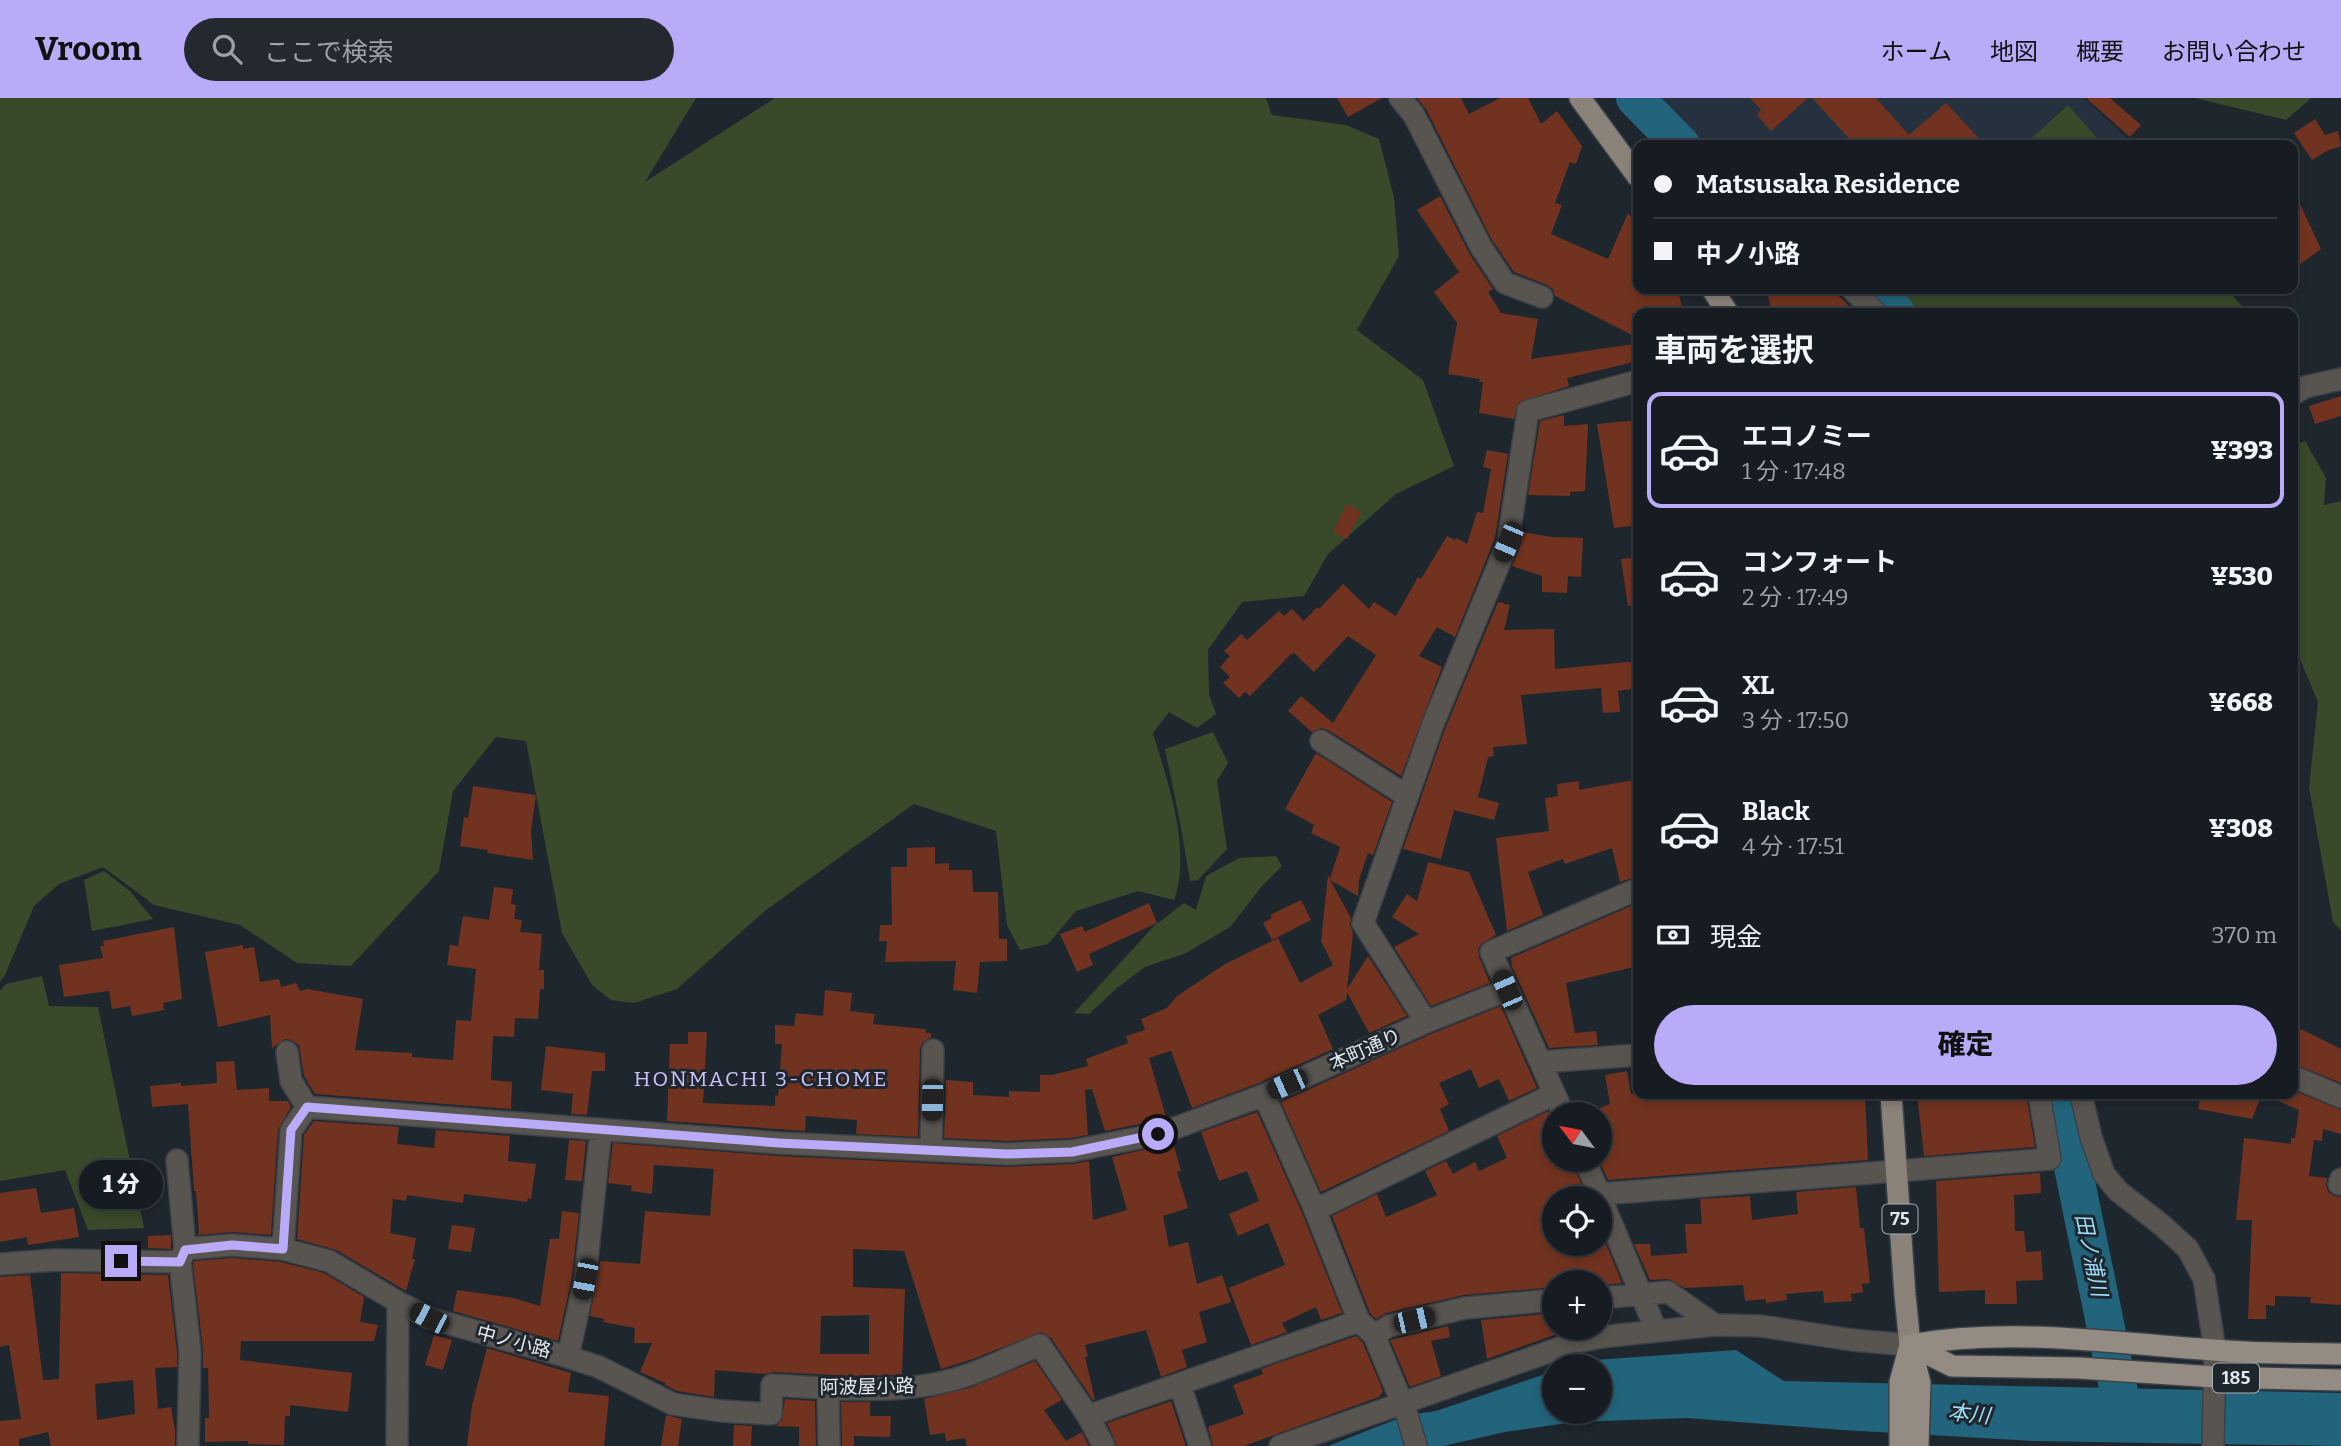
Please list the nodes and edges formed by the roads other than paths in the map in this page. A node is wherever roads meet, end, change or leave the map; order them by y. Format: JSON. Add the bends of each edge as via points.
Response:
{"nodes":[{"id":1,"x":1400,"y":98,"type":"edge"},
{"id":2,"x":1580,"y":98,"type":"edge"},
{"id":3,"x":1633,"y":170,"type":"edge"},
{"id":4,"x":1857,"y":294,"type":"edge"},
{"id":5,"x":1542,"y":297,"type":"dead end"},
{"id":6,"x":1871,"y":308,"type":"edge"},
{"id":7,"x":2341,"y":379,"type":"edge"},
{"id":8,"x":1633,"y":382,"type":"edge"},
{"id":9,"x":2298,"y":391,"type":"edge"},
{"id":10,"x":1321,"y":741,"type":"dead end"},
{"id":11,"x":1408,"y":796,"type":"junction"},
{"id":12,"x":1633,"y":891,"type":"edge"},
{"id":13,"x":1507,"y":990,"type":"junction"},
{"id":14,"x":1426,"y":1022,"type":"junction"},
{"id":15,"x":933,"y":1050,"type":"dead end"},
{"id":16,"x":287,"y":1052,"type":"dead end"},
{"id":17,"x":1633,"y":1055,"type":"edge"},
{"id":18,"x":1541,"y":1062,"type":"junction"},
{"id":19,"x":2298,"y":1079,"type":"edge"},
{"id":20,"x":1264,"y":1094,"type":"junction"},
{"id":21,"x":1554,"y":1094,"type":"junction"},
{"id":22,"x":2341,"y":1097,"type":"edge"},
{"id":23,"x":1891,"y":1099,"type":"edge"},
{"id":24,"x":2040,"y":1099,"type":"edge"},
{"id":25,"x":2082,"y":1099,"type":"edge"},
{"id":26,"x":1558,"y":1102,"type":"edge"},
{"id":27,"x":307,"y":1107,"type":"junction"},
{"id":28,"x":601,"y":1129,"type":"junction"},
{"id":29,"x":931,"y":1150,"type":"junction"},
{"id":30,"x":177,"y":1160,"type":"dead end"},
{"id":31,"x":1897,"y":1171,"type":"junction"},
{"id":32,"x":1612,"y":1193,"type":"edge"},
{"id":33,"x":1315,"y":1210,"type":"junction"},
{"id":34,"x":1612,"y":1223,"type":"edge"},
{"id":35,"x":283,"y":1249,"type":"junction"},
{"id":36,"x":182,"y":1256,"type":"junction"},
{"id":37,"x":0,"y":1264,"type":"edge"},
{"id":38,"x":1640,"y":1296,"type":"junction"},
{"id":39,"x":1612,"y":1297,"type":"edge"},
{"id":40,"x":1542,"y":1301,"type":"edge"},
{"id":41,"x":398,"y":1302,"type":"junction"},
{"id":42,"x":1715,"y":1325,"type":"junction"},
{"id":43,"x":1367,"y":1328,"type":"junction"},
{"id":44,"x":1656,"y":1330,"type":"junction"},
{"id":45,"x":1910,"y":1345,"type":"junction"},
{"id":46,"x":2215,"y":1351,"type":"junction"},
{"id":47,"x":2341,"y":1354,"type":"edge"},
{"id":48,"x":568,"y":1357,"type":"junction"},
{"id":49,"x":2341,"y":1380,"type":"edge"},
{"id":50,"x":2214,"y":1383,"type":"junction"},
{"id":51,"x":772,"y":1385,"type":"joint"},
{"id":52,"x":1180,"y":1385,"type":"junction"},
{"id":53,"x":828,"y":1388,"type":"junction"},
{"id":54,"x":1404,"y":1410,"type":"junction"},
{"id":55,"x":1088,"y":1416,"type":"junction"},
{"id":56,"x":1909,"y":1445,"type":"edge"},
{"id":57,"x":2213,"y":1445,"type":"edge"},
{"id":58,"x":188,"y":1446,"type":"edge"},
{"id":59,"x":397,"y":1446,"type":"edge"},
{"id":60,"x":829,"y":1446,"type":"edge"},
{"id":61,"x":1104,"y":1446,"type":"edge"},
{"id":62,"x":1200,"y":1446,"type":"edge"},
{"id":63,"x":1280,"y":1446,"type":"edge"},
{"id":64,"x":1416,"y":1446,"type":"edge"}],
"edges":[{"from":1,"to":5,"type":"street","via":[[1414,115],[1481,247],[1505,283]]},
{"from":2,"to":3,"type":"main road"},
{"from":4,"to":6,"type":"street"},
{"from":7,"to":9,"type":"street"},
{"from":8,"to":11,"type":"street","via":[[1528,411],[1508,542]]},
{"from":10,"to":11,"type":"street"},
{"from":11,"to":14,"type":"street","via":[[1363,923]]},
{"from":12,"to":13,"type":"street","via":[[1490,952]]},
{"from":13,"to":14,"type":"street","name":"本町通り"},
{"from":13,"to":18,"type":"street"},
{"from":14,"to":20,"type":"street","name":"本町通り"},
{"from":15,"to":29,"type":"street"},
{"from":16,"to":27,"type":"street","via":[[291,1081]]},
{"from":17,"to":18,"type":"street"},
{"from":18,"to":21,"type":"street"},
{"from":19,"to":22,"type":"street"},
{"from":20,"to":29,"type":"street","name":"本町通り","via":[[1158,1134],[1072,1152]]},
{"from":20,"to":33,"type":"street"},
{"from":21,"to":26,"type":"street"},
{"from":21,"to":33,"type":"street"},
{"from":23,"to":31,"type":"main road","number":"75"},
{"from":24,"to":31,"type":"street","via":[[2050,1159]]},
{"from":25,"to":46,"type":"street","via":[[2104,1174],[2188,1250],[2204,1279]]},
{"from":27,"to":28,"type":"street","name":"本町通り"},
{"from":27,"to":35,"type":"street","via":[[291,1130]]},
{"from":28,"to":29,"type":"street","name":"本町通り"},
{"from":28,"to":48,"type":"street","via":[[585,1279]]},
{"from":30,"to":36,"type":"street"},
{"from":31,"to":32,"type":"street"},
{"from":31,"to":45,"type":"main road","number":"75"},
{"from":33,"to":43,"type":"street"},
{"from":34,"to":38,"type":"street"},
{"from":35,"to":36,"type":"street","name":"中ノ小路","via":[[232,1245]]},
{"from":35,"to":41,"type":"street","name":"中ノ小路","via":[[329,1261]]},
{"from":36,"to":37,"type":"street","name":"中ノ小路"},
{"from":36,"to":58,"type":"street","via":[[190,1350]]},
{"from":38,"to":39,"type":"street"},
{"from":38,"to":42,"type":"street","via":[[1668,1292]]},
{"from":38,"to":44,"type":"street"},
{"from":40,"to":43,"type":"street","via":[[1465,1308]]},
{"from":41,"to":48,"type":"street","name":"中ノ小路","via":[[429,1318]]},
{"from":41,"to":59,"type":"street"},
{"from":42,"to":44,"type":"street"},
{"from":42,"to":45,"type":"street","via":[[1762,1326]]},
{"from":43,"to":52,"type":"street"},
{"from":43,"to":54,"type":"street"},
{"from":44,"to":54,"type":"street","via":[[1577,1342]]},
{"from":45,"to":46,"type":"highway","number":"185","via":[[1951,1338],[2083,1338]]},
{"from":45,"to":50,"type":"highway","number":"185","via":[[1952,1366],[2079,1368]]},
{"from":45,"to":56,"type":"highway"},
{"from":46,"to":47,"type":"highway","number":"185"},
{"from":46,"to":50,"type":"street"},
{"from":48,"to":51,"type":"street","name":"中ノ小路","via":[[599,1367],[673,1404],[721,1411],[771,1414]]},
{"from":49,"to":50,"type":"highway","number":"185"},
{"from":50,"to":57,"type":"street"},
{"from":51,"to":53,"type":"street","name":"阿波屋小路"},
{"from":52,"to":55,"type":"street"},
{"from":52,"to":62,"type":"street"},
{"from":53,"to":55,"type":"street","name":"阿波屋小路","via":[[907,1388],[939,1383],[1040,1345]]},
{"from":53,"to":60,"type":"street"},
{"from":54,"to":63,"type":"street"},
{"from":54,"to":64,"type":"street"},
{"from":55,"to":61,"type":"street"}]}
